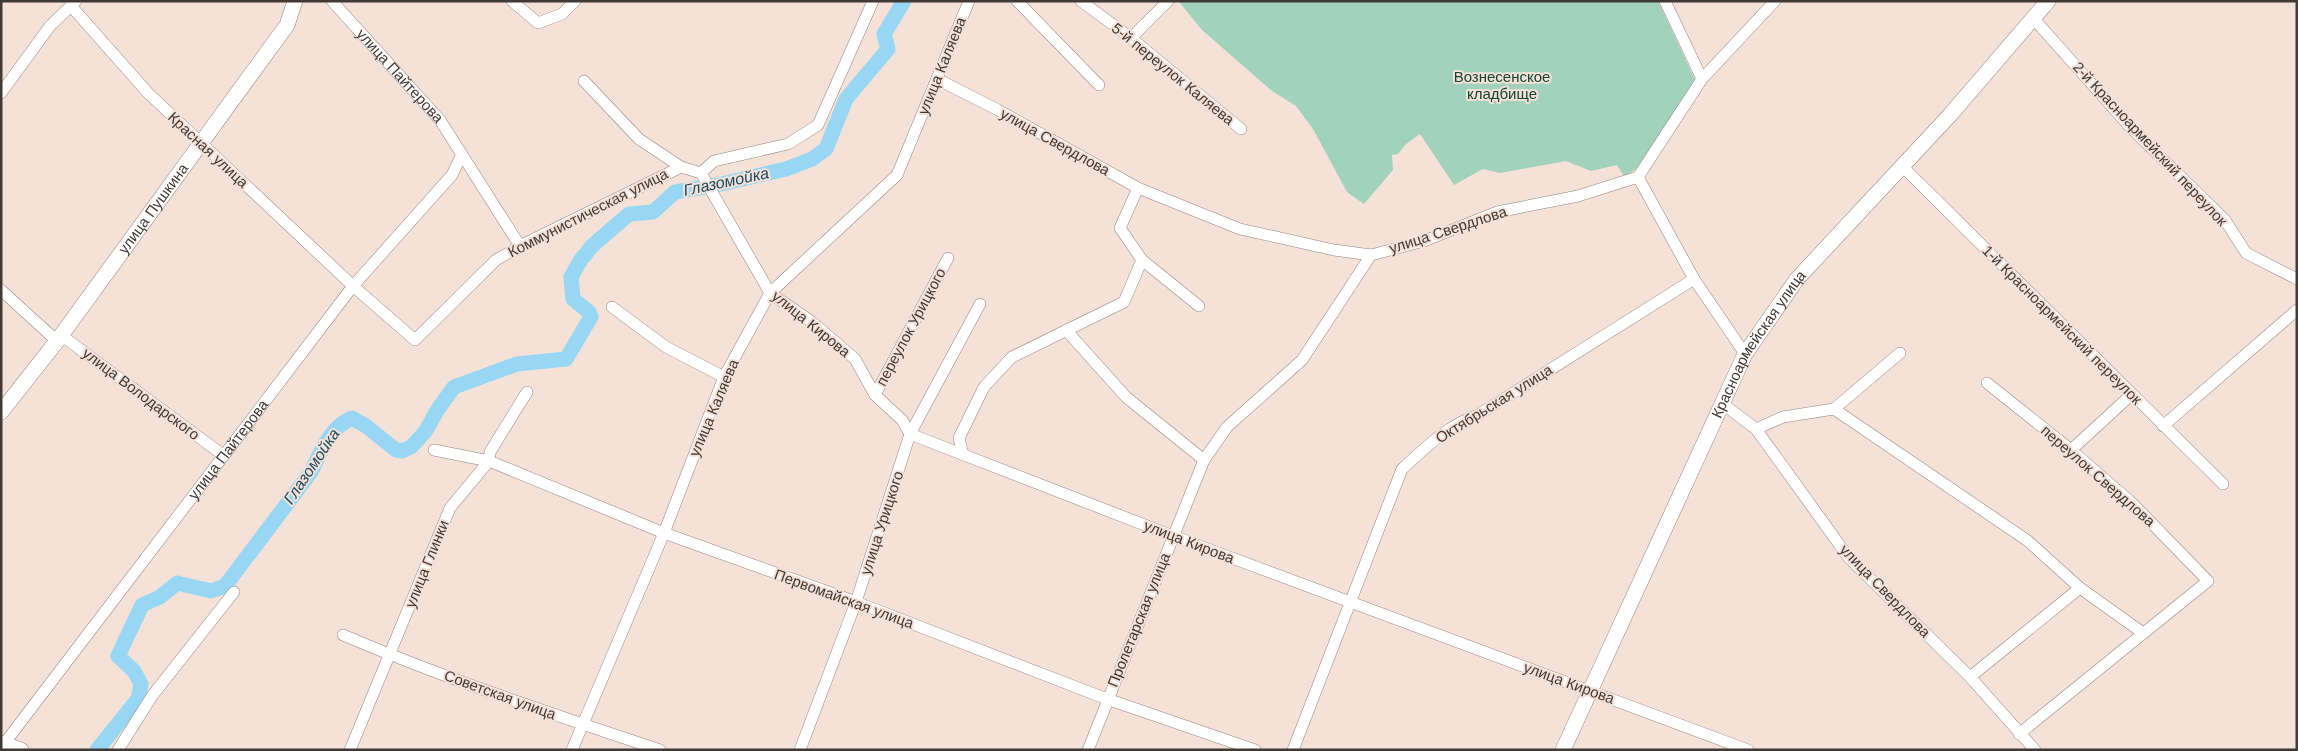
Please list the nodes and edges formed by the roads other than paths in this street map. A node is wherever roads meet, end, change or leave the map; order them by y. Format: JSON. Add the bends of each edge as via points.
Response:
{"nodes":[{"id":1,"x":295,"y":1,"type":"edge"},
{"id":2,"x":332,"y":1,"type":"edge"},
{"id":3,"x":512,"y":1,"type":"edge"},
{"id":4,"x":576,"y":1,"type":"edge"},
{"id":5,"x":873,"y":1,"type":"edge"},
{"id":6,"x":969,"y":1,"type":"edge"},
{"id":7,"x":1017,"y":1,"type":"edge"},
{"id":8,"x":1081,"y":1,"type":"edge"},
{"id":9,"x":1168,"y":1,"type":"edge"},
{"id":10,"x":1665,"y":1,"type":"edge"},
{"id":11,"x":1775,"y":1,"type":"edge"},
{"id":12,"x":2048,"y":1,"type":"edge"},
{"id":13,"x":74,"y":4,"type":"edge"},
{"id":14,"x":2033,"y":18,"type":"junction"},
{"id":15,"x":1131,"y":38,"type":"junction"},
{"id":16,"x":1702,"y":79,"type":"junction"},
{"id":17,"x":936,"y":80,"type":"junction"},
{"id":18,"x":584,"y":81,"type":"dead end"},
{"id":19,"x":1100,"y":85,"type":"dead end"},
{"id":20,"x":1,"y":93,"type":"edge"},
{"id":21,"x":1241,"y":128,"type":"dead end"},
{"id":22,"x":202,"y":144,"type":"junction"},
{"id":23,"x":461,"y":156,"type":"junction"},
{"id":24,"x":1902,"y":166,"type":"junction"},
{"id":25,"x":680,"y":167,"type":"junction"},
{"id":26,"x":701,"y":172,"type":"junction"},
{"id":27,"x":1638,"y":177,"type":"junction"},
{"id":28,"x":1138,"y":188,"type":"junction"},
{"id":29,"x":520,"y":246,"type":"junction"},
{"id":30,"x":1371,"y":255,"type":"junction"},
{"id":31,"x":948,"y":258,"type":"dead end"},
{"id":32,"x":1142,"y":260,"type":"junction"},
{"id":33,"x":1694,"y":279,"type":"junction"},
{"id":34,"x":2297,"y":280,"type":"edge"},
{"id":35,"x":353,"y":286,"type":"junction"},
{"id":36,"x":1,"y":290,"type":"edge"},
{"id":37,"x":770,"y":293,"type":"junction"},
{"id":38,"x":980,"y":304,"type":"dead end"},
{"id":39,"x":1199,"y":306,"type":"dead end"},
{"id":40,"x":612,"y":307,"type":"dead end"},
{"id":41,"x":2297,"y":310,"type":"edge"},
{"id":42,"x":1066,"y":330,"type":"junction"},
{"id":43,"x":57,"y":341,"type":"junction"},
{"id":44,"x":1900,"y":353,"type":"dead end"},
{"id":45,"x":1745,"y":354,"type":"junction"},
{"id":46,"x":724,"y":377,"type":"junction"},
{"id":47,"x":1987,"y":383,"type":"dead end"},
{"id":48,"x":527,"y":392,"type":"dead end"},
{"id":49,"x":875,"y":395,"type":"junction"},
{"id":50,"x":2131,"y":395,"type":"junction"},
{"id":51,"x":1723,"y":404,"type":"junction"},
{"id":52,"x":1834,"y":408,"type":"junction"},
{"id":53,"x":1,"y":412,"type":"edge"},
{"id":54,"x":2162,"y":426,"type":"junction"},
{"id":55,"x":1756,"y":429,"type":"junction"},
{"id":56,"x":910,"y":434,"type":"junction"},
{"id":57,"x":434,"y":450,"type":"dead end"},
{"id":58,"x":2071,"y":450,"type":"junction"},
{"id":59,"x":223,"y":455,"type":"junction"},
{"id":60,"x":963,"y":455,"type":"junction"},
{"id":61,"x":1204,"y":460,"type":"junction"},
{"id":62,"x":489,"y":461,"type":"junction"},
{"id":63,"x":2223,"y":484,"type":"dead end"},
{"id":64,"x":664,"y":533,"type":"junction"},
{"id":65,"x":1173,"y":536,"type":"junction"},
{"id":66,"x":2080,"y":588,"type":"junction"},
{"id":67,"x":234,"y":592,"type":"dead end"},
{"id":68,"x":856,"y":602,"type":"junction"},
{"id":69,"x":1350,"y":602,"type":"junction"},
{"id":70,"x":2143,"y":633,"type":"junction"},
{"id":71,"x":343,"y":635,"type":"dead end"},
{"id":72,"x":389,"y":655,"type":"junction"},
{"id":73,"x":1970,"y":677,"type":"junction"},
{"id":74,"x":1589,"y":691,"type":"junction"},
{"id":75,"x":1107,"y":699,"type":"junction"},
{"id":76,"x":583,"y":725,"type":"junction"},
{"id":77,"x":2019,"y":734,"type":"junction"},
{"id":78,"x":2,"y":746,"type":"edge"},
{"id":79,"x":21,"y":750,"type":"edge"},
{"id":80,"x":118,"y":750,"type":"edge"},
{"id":81,"x":350,"y":750,"type":"edge"},
{"id":82,"x":572,"y":750,"type":"edge"},
{"id":83,"x":660,"y":750,"type":"edge"},
{"id":84,"x":800,"y":750,"type":"edge"},
{"id":85,"x":1088,"y":750,"type":"edge"},
{"id":86,"x":1255,"y":750,"type":"edge"},
{"id":87,"x":1293,"y":750,"type":"edge"},
{"id":88,"x":1563,"y":750,"type":"edge"},
{"id":89,"x":1748,"y":750,"type":"edge"},
{"id":90,"x":2035,"y":750,"type":"edge"}],
"edges":[{"from":1,"to":22,"type":"main road","name":"улица Пушкина","via":[[287,25]]},
{"from":2,"to":23,"type":"street","name":"улица Пайтерова","via":[[440,120]]},
{"from":3,"to":4,"type":"street","via":[[538,23],[562,14]]},
{"from":5,"to":26,"type":"street","via":[[818,125],[788,144],[714,161]]},
{"from":6,"to":17,"type":"street","name":"улица Каляева"},
{"from":7,"to":19,"type":"street"},
{"from":8,"to":15,"type":"street","name":"5-й переулок Каляева"},
{"from":9,"to":15,"type":"street"},
{"from":10,"to":16,"type":"street"},
{"from":11,"to":16,"type":"street"},
{"from":12,"to":14,"type":"main road","name":"Красноармейская улица"},
{"from":13,"to":20,"type":"street","via":[[50,26]]},
{"from":13,"to":22,"type":"street","name":"Красная улица","via":[[148,94]]},
{"from":14,"to":24,"type":"main road","name":"Красноармейская улица"},
{"from":14,"to":34,"type":"street","name":"2-й Красноармейский переулок","via":[[2131,128],[2224,220],[2246,253]]},
{"from":15,"to":21,"type":"street","name":"5-й переулок Каляева"},
{"from":16,"to":27,"type":"street"},
{"from":17,"to":28,"type":"street","name":"улица Свердлова","via":[[998,110]]},
{"from":17,"to":37,"type":"street","name":"улица Каляева","via":[[897,175]]},
{"from":18,"to":25,"type":"street","via":[[639,139]]},
{"from":22,"to":35,"type":"street","name":"Красная улица"},
{"from":22,"to":43,"type":"main road","name":"улица Пушкина"},
{"from":23,"to":29,"type":"street","name":"улица Пайтерова"},
{"from":23,"to":35,"type":"street","name":"улица Пайтерова","via":[[452,176]]},
{"from":24,"to":45,"type":"main road","name":"Красноармейская улица","via":[[1797,279]]},
{"from":24,"to":50,"type":"street","name":"1-й Красноармейский переулок"},
{"from":25,"to":26,"type":"street","name":"Коммунистическая улица"},
{"from":25,"to":29,"type":"street","name":"Коммунистическая улица"},
{"from":26,"to":37,"type":"street","name":"улица Кирова"},
{"from":27,"to":30,"type":"street","name":"улица Свердлова","via":[[1578,196],[1496,212],[1424,241]]},
{"from":27,"to":33,"type":"street"},
{"from":28,"to":30,"type":"street","name":"улица Свердлова","via":[[1240,230]]},
{"from":28,"to":32,"type":"street","via":[[1120,228]]},
{"from":29,"to":35,"type":"street","name":"Коммунистическая улица","via":[[496,260],[415,340]]},
{"from":30,"to":61,"type":"street","name":"Пролетарская улица","via":[[1302,360],[1227,427]]},
{"from":31,"to":49,"type":"street","name":"переулок Урицкого"},
{"from":32,"to":39,"type":"street"},
{"from":32,"to":42,"type":"street","via":[[1124,302]]},
{"from":33,"to":45,"type":"street"},
{"from":33,"to":69,"type":"street","name":"Октябрьская улица","via":[[1478,415],[1461,421],[1402,469]]},
{"from":35,"to":59,"type":"street","name":"улица Пайтерова"},
{"from":36,"to":43,"type":"street"},
{"from":37,"to":46,"type":"street","name":"улица Каляева"},
{"from":37,"to":49,"type":"street","name":"улица Кирова","via":[[812,322],[855,359]]},
{"from":38,"to":56,"type":"street","name":"улица Урицкого"},
{"from":40,"to":46,"type":"street","via":[[666,347]]},
{"from":41,"to":54,"type":"street"},
{"from":42,"to":60,"type":"street","via":[[1012,357],[984,388],[959,438]]},
{"from":42,"to":61,"type":"street","via":[[1126,397]]},
{"from":43,"to":53,"type":"main road","name":"улица Пушкина"},
{"from":43,"to":59,"type":"street","name":"улица Володарского","via":[[65,338]]},
{"from":44,"to":52,"type":"street"},
{"from":45,"to":51,"type":"main road","name":"Красноармейская улица"},
{"from":46,"to":64,"type":"street","name":"улица Каляева"},
{"from":47,"to":58,"type":"street","name":"переулок Свердлова"},
{"from":48,"to":62,"type":"street","name":"улица Глинки","via":[[490,452]]},
{"from":49,"to":56,"type":"street","name":"улица Кирова","via":[[902,420]]},
{"from":50,"to":54,"type":"street","name":"1-й Красноармейский переулок"},
{"from":50,"to":58,"type":"street"},
{"from":51,"to":55,"type":"street","name":"улица Свердлова"},
{"from":51,"to":74,"type":"main road","name":"Красноармейская улица"},
{"from":52,"to":55,"type":"street","via":[[1784,417]]},
{"from":52,"to":66,"type":"street","via":[[2028,541]]},
{"from":54,"to":63,"type":"street","name":"1-й Красноармейский переулок"},
{"from":55,"to":73,"type":"street","name":"улица Свердлова","via":[[1849,558]]},
{"from":56,"to":60,"type":"street","name":"улица Кирова"},
{"from":56,"to":68,"type":"street","name":"улица Урицкого"},
{"from":57,"to":62,"type":"street","name":"Первомайская улица"},
{"from":58,"to":70,"type":"street","name":"переулок Свердлова","via":[[2133,504],[2208,581]]},
{"from":59,"to":78,"type":"street","name":"улица Пайтерова"},
{"from":60,"to":65,"type":"street","name":"улица Кирова"},
{"from":61,"to":65,"type":"street","name":"Пролетарская улица"},
{"from":62,"to":64,"type":"street","name":"Первомайская улица"},
{"from":62,"to":72,"type":"street","name":"улица Глинки","via":[[450,508]]},
{"from":64,"to":68,"type":"street","name":"Первомайская улица"},
{"from":64,"to":76,"type":"street","name":"улица Каляева"},
{"from":65,"to":69,"type":"street","name":"улица Кирова"},
{"from":65,"to":75,"type":"street","name":"Пролетарская улица"},
{"from":66,"to":70,"type":"street"},
{"from":66,"to":73,"type":"street"},
{"from":67,"to":80,"type":"street","via":[[152,696]]},
{"from":68,"to":75,"type":"street","name":"Первомайская улица"},
{"from":68,"to":84,"type":"street","name":"улица Урицкого"},
{"from":69,"to":74,"type":"street","name":"улица Кирова"},
{"from":69,"to":87,"type":"street","name":"Октябрьская улица"},
{"from":70,"to":77,"type":"street","name":"переулок Свердлова"},
{"from":71,"to":72,"type":"street","name":"Советская улица"},
{"from":72,"to":76,"type":"street","name":"Советская улица"},
{"from":72,"to":81,"type":"street","name":"улица Глинки"},
{"from":73,"to":77,"type":"street","name":"улица Свердлова"},
{"from":74,"to":88,"type":"main road","name":"Красноармейская улица"},
{"from":74,"to":89,"type":"street","name":"улица Кирова"},
{"from":75,"to":85,"type":"street","name":"Пролетарская улица"},
{"from":75,"to":86,"type":"street","name":"Первомайская улица"},
{"from":76,"to":82,"type":"street","name":"улица Каляева"},
{"from":76,"to":83,"type":"street","name":"Советская улица"},
{"from":77,"to":90,"type":"street","name":"улица Свердлова"},
{"from":78,"to":79,"type":"main road"}]}
